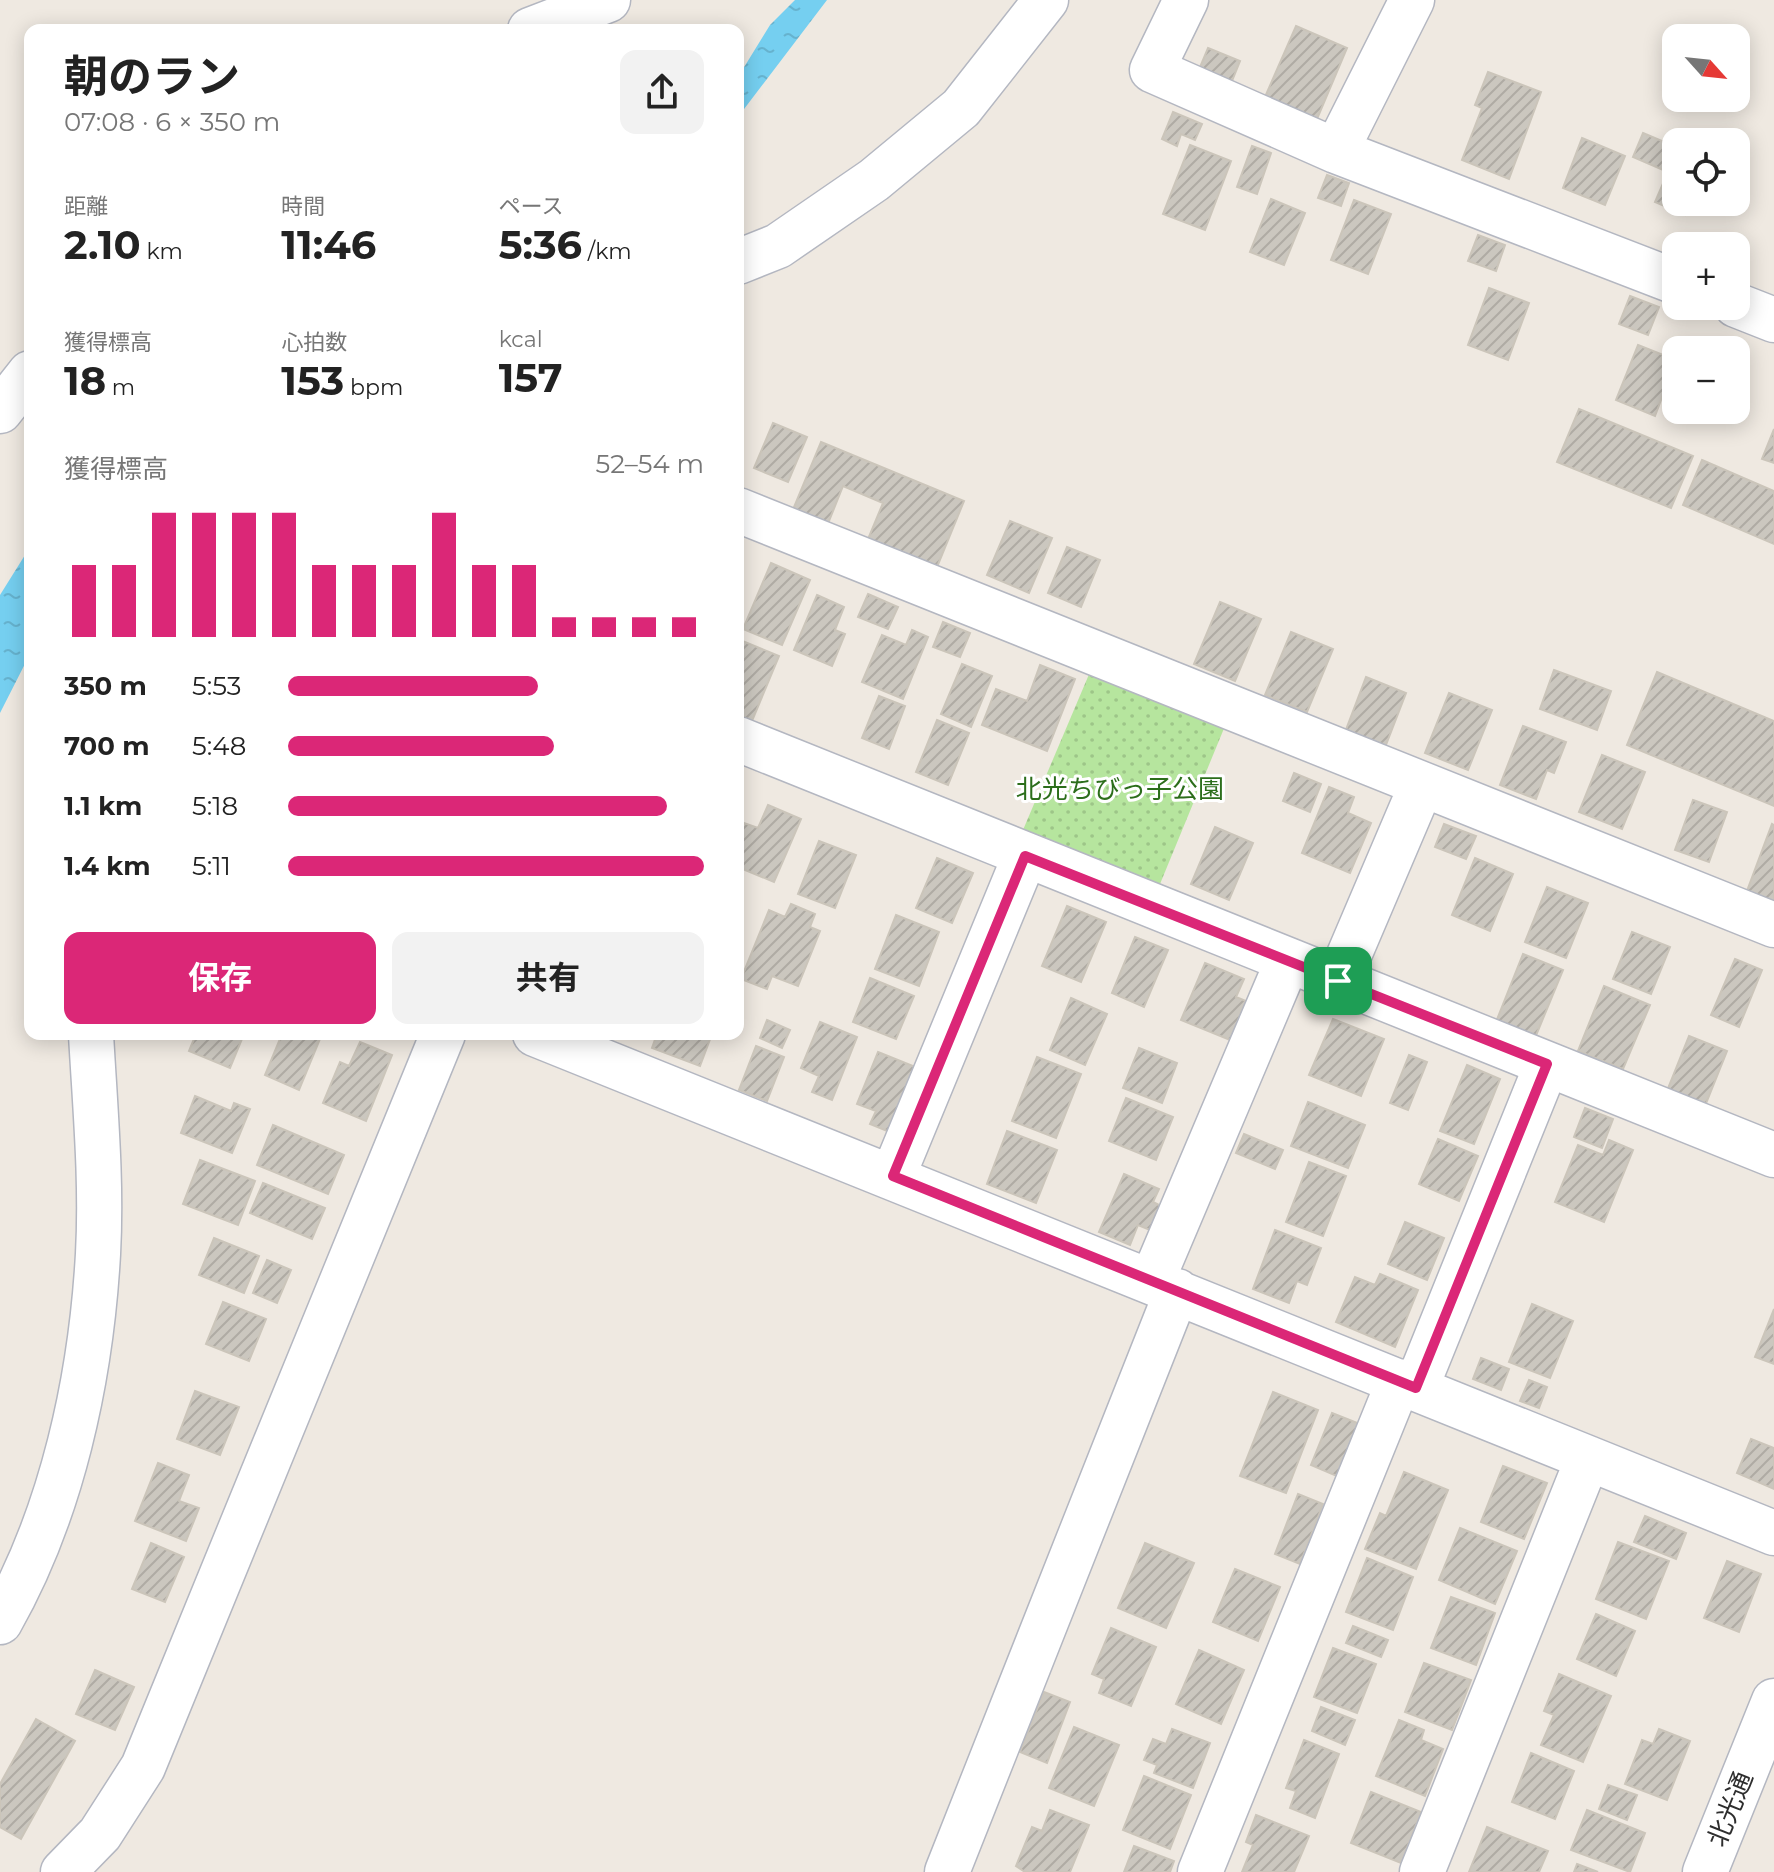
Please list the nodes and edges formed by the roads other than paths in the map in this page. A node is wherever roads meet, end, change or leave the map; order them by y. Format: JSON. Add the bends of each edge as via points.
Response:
{"nodes":[{"id":1,"x":608,"y":0,"type":"edge"},
{"id":2,"x":1046,"y":0,"type":"edge"},
{"id":3,"x":1186,"y":0,"type":"edge"},
{"id":4,"x":1412,"y":0,"type":"edge"},
{"id":5,"x":546,"y":24,"type":"edge"},
{"id":6,"x":1336,"y":151,"type":"junction"},
{"id":7,"x":744,"y":260,"type":"edge"},
{"id":8,"x":1662,"y":277,"type":"edge"},
{"id":9,"x":1750,"y":311,"type":"edge"},
{"id":10,"x":1774,"y":320,"type":"edge"},
{"id":11,"x":24,"y":381,"type":"edge"},
{"id":12,"x":0,"y":411,"type":"edge"},
{"id":13,"x":744,"y":512,"type":"edge"},
{"id":14,"x":744,"y":748,"type":"edge"},
{"id":15,"x":1422,"y":784,"type":"junction"},
{"id":16,"x":1025,"y":856,"type":"junction"},
{"id":17,"x":1774,"y":925,"type":"edge"},
{"id":18,"x":1288,"y":960,"type":"junction"},
{"id":19,"x":1338,"y":981,"type":"junction"},
{"id":20,"x":91,"y":1040,"type":"edge"},
{"id":21,"x":441,"y":1040,"type":"edge"},
{"id":22,"x":566,"y":1040,"type":"edge"},
{"id":23,"x":619,"y":1050,"type":"edge"},
{"id":24,"x":1547,"y":1064,"type":"junction"},
{"id":25,"x":1774,"y":1155,"type":"edge"},
{"id":26,"x":893,"y":1176,"type":"junction"},
{"id":27,"x":1164,"y":1286,"type":"junction"},
{"id":28,"x":1407,"y":1385,"type":"junction"},
{"id":29,"x":1588,"y":1458,"type":"junction"},
{"id":30,"x":1774,"y":1533,"type":"edge"},
{"id":31,"x":0,"y":1622,"type":"edge"},
{"id":32,"x":1774,"y":1701,"type":"edge"},
{"id":33,"x":63,"y":1872,"type":"edge"},
{"id":34,"x":947,"y":1872,"type":"edge"},
{"id":35,"x":1200,"y":1872,"type":"edge"},
{"id":36,"x":1422,"y":1872,"type":"edge"},
{"id":37,"x":1705,"y":1872,"type":"edge"}],
"edges":[{"from":1,"to":5,"type":"street"},
{"from":2,"to":7,"type":"street","via":[[961,108],[874,180],[778,246]]},
{"from":3,"to":6,"type":"street","via":[[1152,70]]},
{"from":4,"to":6,"type":"street"},
{"from":6,"to":8,"type":"street"},
{"from":9,"to":10,"type":"street"},
{"from":11,"to":12,"type":"street"},
{"from":13,"to":15,"type":"street"},
{"from":14,"to":16,"type":"street"},
{"from":15,"to":17,"type":"street"},
{"from":15,"to":19,"type":"street"},
{"from":16,"to":18,"type":"street"},
{"from":16,"to":26,"type":"street"},
{"from":18,"to":19,"type":"street"},
{"from":18,"to":27,"type":"street"},
{"from":19,"to":24,"type":"street"},
{"from":20,"to":31,"type":"street","via":[[98,1253],[82,1388],[25,1578]]},
{"from":21,"to":33,"type":"street","via":[[143,1767],[100,1834]]},
{"from":22,"to":23,"type":"street"},
{"from":23,"to":26,"type":"street"},
{"from":24,"to":25,"type":"street"},
{"from":24,"to":28,"type":"street"},
{"from":26,"to":27,"type":"street"},
{"from":27,"to":28,"type":"street"},
{"from":27,"to":34,"type":"street"},
{"from":28,"to":29,"type":"street"},
{"from":28,"to":35,"type":"street"},
{"from":29,"to":30,"type":"street"},
{"from":29,"to":36,"type":"street"},
{"from":32,"to":37,"type":"street","name":"北光通"}]}
